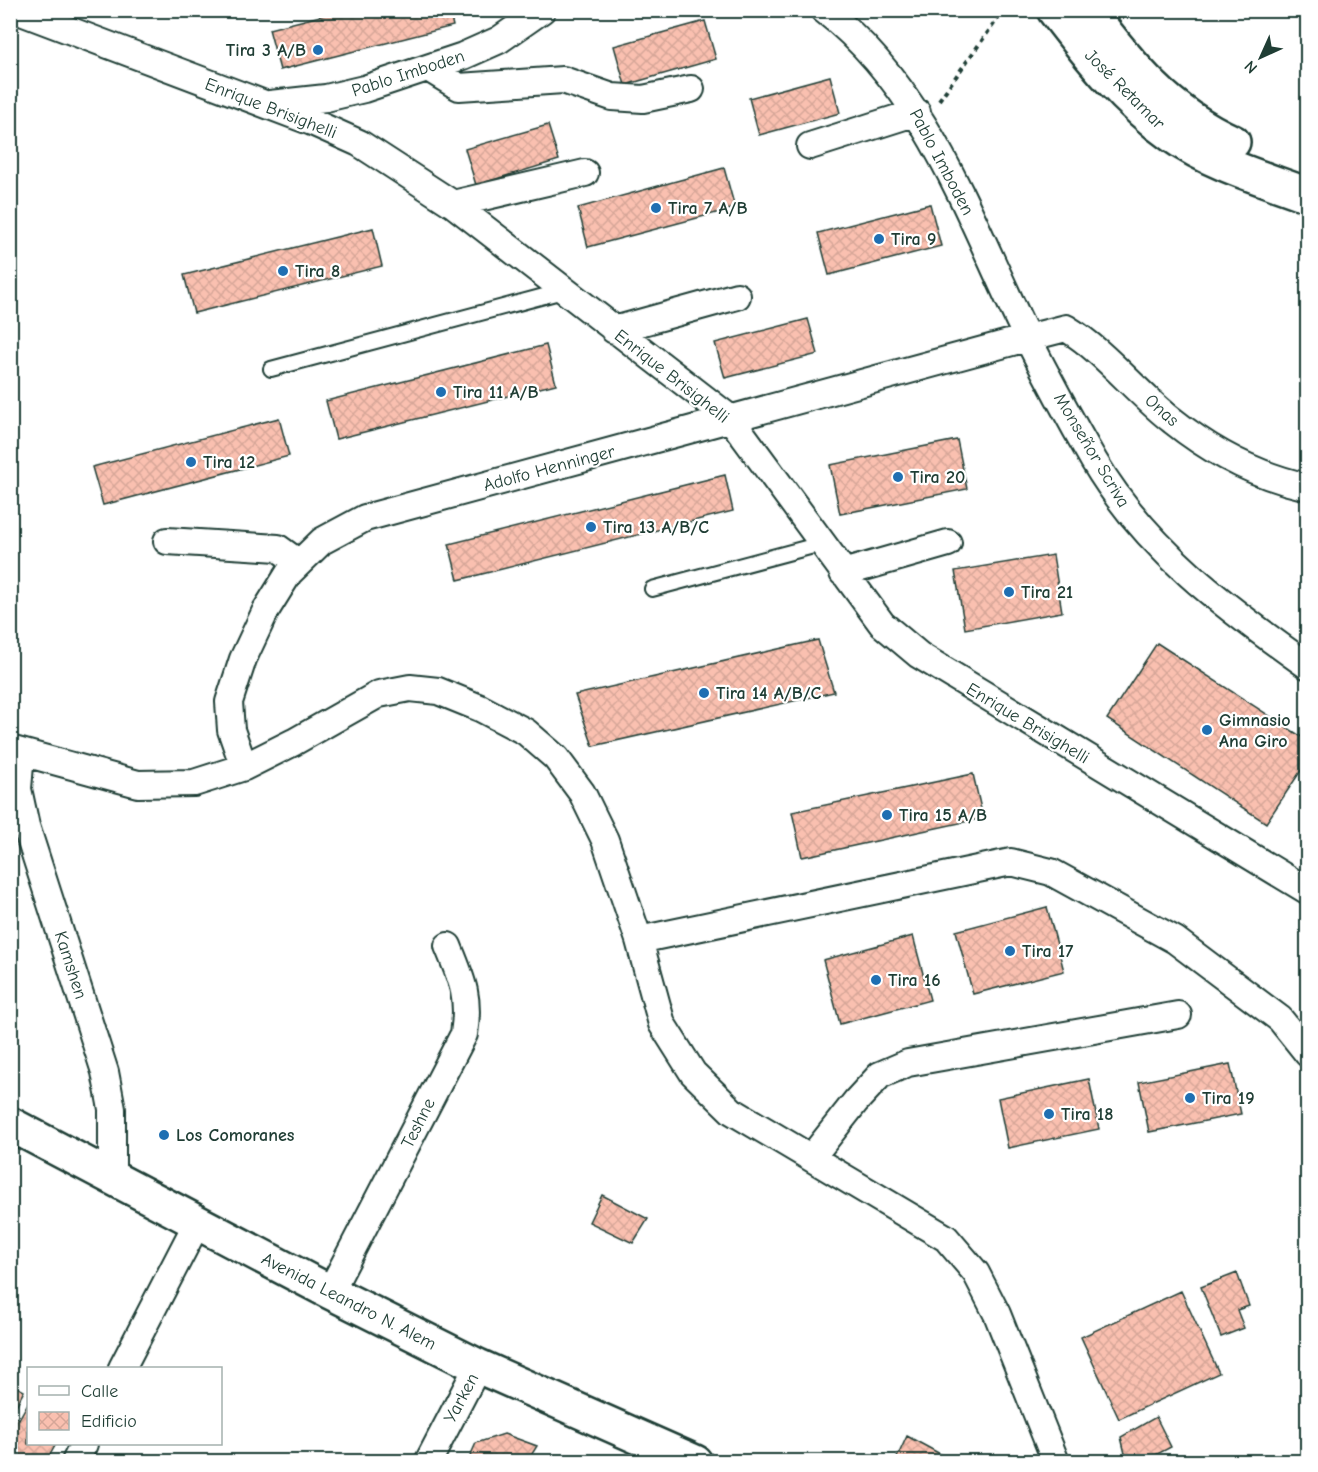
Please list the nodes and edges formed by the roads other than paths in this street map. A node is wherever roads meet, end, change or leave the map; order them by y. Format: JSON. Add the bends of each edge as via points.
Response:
{"nodes":[{"id":1,"x":16,"y":10,"type":"edge"},
{"id":2,"x":542,"y":10,"type":"edge"},
{"id":3,"x":824,"y":10,"type":"edge"},
{"id":4,"x":1054,"y":10,"type":"edge"},
{"id":5,"x":1088,"y":10,"type":"edge"},
{"id":6,"x":428,"y":68,"type":"junction"},
{"id":7,"x":691,"y":89,"type":"dead end"},
{"id":8,"x":264,"y":104,"type":"junction"},
{"id":9,"x":920,"y":117,"type":"junction"},
{"id":10,"x":810,"y":147,"type":"dead end"},
{"id":11,"x":1308,"y":171,"type":"edge"},
{"id":12,"x":585,"y":173,"type":"dead end"},
{"id":13,"x":1308,"y":195,"type":"edge"},
{"id":14,"x":453,"y":204,"type":"junction"},
{"id":15,"x":563,"y":291,"type":"junction"},
{"id":16,"x":737,"y":296,"type":"dead end"},
{"id":17,"x":614,"y":330,"type":"junction"},
{"id":18,"x":1027,"y":338,"type":"junction"},
{"id":19,"x":271,"y":369,"type":"dead end"},
{"id":20,"x":731,"y":419,"type":"junction"},
{"id":21,"x":1308,"y":487,"type":"edge"},
{"id":22,"x":167,"y":541,"type":"dead end"},
{"id":23,"x":948,"y":543,"type":"dead end"},
{"id":24,"x":821,"y":544,"type":"junction"},
{"id":25,"x":300,"y":563,"type":"junction"},
{"id":26,"x":843,"y":573,"type":"junction"},
{"id":27,"x":652,"y":589,"type":"dead end"},
{"id":28,"x":1308,"y":666,"type":"edge"},
{"id":29,"x":16,"y":751,"type":"edge"},
{"id":30,"x":244,"y":767,"type":"junction"},
{"id":31,"x":1308,"y":866,"type":"edge"},
{"id":32,"x":1277,"y":873,"type":"junction"},
{"id":33,"x":1308,"y":891,"type":"edge"},
{"id":34,"x":639,"y":940,"type":"junction"},
{"id":35,"x":448,"y":946,"type":"dead end"},
{"id":36,"x":1178,"y":1015,"type":"dead end"},
{"id":37,"x":1308,"y":1054,"type":"edge"},
{"id":38,"x":10,"y":1124,"type":"edge"},
{"id":39,"x":811,"y":1158,"type":"junction"},
{"id":40,"x":112,"y":1178,"type":"junction"},
{"id":41,"x":197,"y":1222,"type":"junction"},
{"id":42,"x":330,"y":1292,"type":"junction"},
{"id":43,"x":478,"y":1366,"type":"junction"},
{"id":44,"x":123,"y":1367,"type":"edge"},
{"id":45,"x":83,"y":1445,"type":"edge"},
{"id":46,"x":75,"y":1461,"type":"edge"},
{"id":47,"x":428,"y":1461,"type":"edge"},
{"id":48,"x":695,"y":1461,"type":"edge"},
{"id":49,"x":1056,"y":1461,"type":"edge"}],
"edges":[{"from":1,"to":8,"type":"street","name":"Enrique Brisighelli"},
{"from":2,"to":6,"type":"street","name":"Pablo Imboden","via":[[499,40]]},
{"from":3,"to":9,"type":"street","name":"Pablo Imboden","via":[[872,54]]},
{"from":4,"to":13,"type":"main road","name":"José Retamar","via":[[1141,110],[1174,137],[1221,162]]},
{"from":5,"to":11,"type":"main road","name":"José Retamar","via":[[1154,90],[1186,117],[1230,141]]},
{"from":6,"to":7,"type":"street","via":[[459,87],[563,80],[612,97],[643,99]]},
{"from":6,"to":8,"type":"street","name":"Pablo Imboden","via":[[326,98]]},
{"from":8,"to":14,"type":"street","name":"Enrique Brisighelli","via":[[359,143]]},
{"from":9,"to":10,"type":"street"},
{"from":9,"to":18,"type":"street","name":"Pablo Imboden","via":[[972,215]]},
{"from":12,"to":14,"type":"street"},
{"from":14,"to":15,"type":"street","name":"Enrique Brisighelli","via":[[501,238]]},
{"from":15,"to":17,"type":"street","name":"Enrique Brisighelli"},
{"from":15,"to":19,"type":"lane"},
{"from":16,"to":17,"type":"street"},
{"from":17,"to":20,"type":"street","name":"Enrique Brisighelli"},
{"from":18,"to":20,"type":"street","name":"Adolfo Henninger"},
{"from":18,"to":21,"type":"street","name":"Onas","via":[[1066,328],[1091,343],[1172,421],[1217,453],[1273,480]]},
{"from":18,"to":28,"type":"street","name":"Monseñor Scriva","via":[[1095,462],[1132,516],[1173,561],[1228,608]]},
{"from":20,"to":24,"type":"street","name":"Enrique Brisighelli"},
{"from":20,"to":25,"type":"street","name":"Adolfo Henninger","via":[[365,518],[322,542]]},
{"from":22,"to":25,"type":"street","via":[[278,548]]},
{"from":23,"to":26,"type":"street"},
{"from":24,"to":26,"type":"street","name":"Enrique Brisighelli"},
{"from":24,"to":27,"type":"lane"},
{"from":25,"to":30,"type":"street","name":"Adolfo Henninger","via":[[289,573],[267,610],[243,659],[229,702],[231,730]]},
{"from":26,"to":32,"type":"street","name":"Enrique Brisighelli","via":[[882,624],[919,655]]},
{"from":29,"to":30,"type":"street","via":[[138,784],[194,783]]},
{"from":29,"to":40,"type":"street","name":"Kamshen","via":[[18,789],[26,826],[105,1072],[112,1109]]},
{"from":30,"to":34,"type":"street","via":[[379,694],[410,688],[438,691],[480,708],[526,732],[556,758],[582,794],[605,840]]},
{"from":31,"to":32,"type":"street"},
{"from":32,"to":33,"type":"street","name":"Enrique Brisighelli"},
{"from":34,"to":37,"type":"street","via":[[1011,862],[1051,872],[1175,940],[1280,1019]]},
{"from":34,"to":39,"type":"street","via":[[662,1024],[693,1073],[732,1111]]},
{"from":35,"to":42,"type":"street","name":"Teshne","via":[[468,1010],[464,1034]]},
{"from":36,"to":39,"type":"street","via":[[908,1064],[880,1075]]},
{"from":38,"to":40,"type":"main road","name":"Avenida Leandro N. Alem"},
{"from":39,"to":49,"type":"street","via":[[938,1232],[976,1273],[997,1314]]},
{"from":40,"to":41,"type":"main road","name":"Avenida Leandro N. Alem"},
{"from":41,"to":42,"type":"main road","name":"Avenida Leandro N. Alem"},
{"from":41,"to":44,"type":"street"},
{"from":42,"to":43,"type":"main road","name":"Avenida Leandro N. Alem"},
{"from":43,"to":47,"type":"street","name":"Yarken"},
{"from":43,"to":48,"type":"main road","name":"Avenida Leandro N. Alem"},
{"from":45,"to":46,"type":"street"}]}
